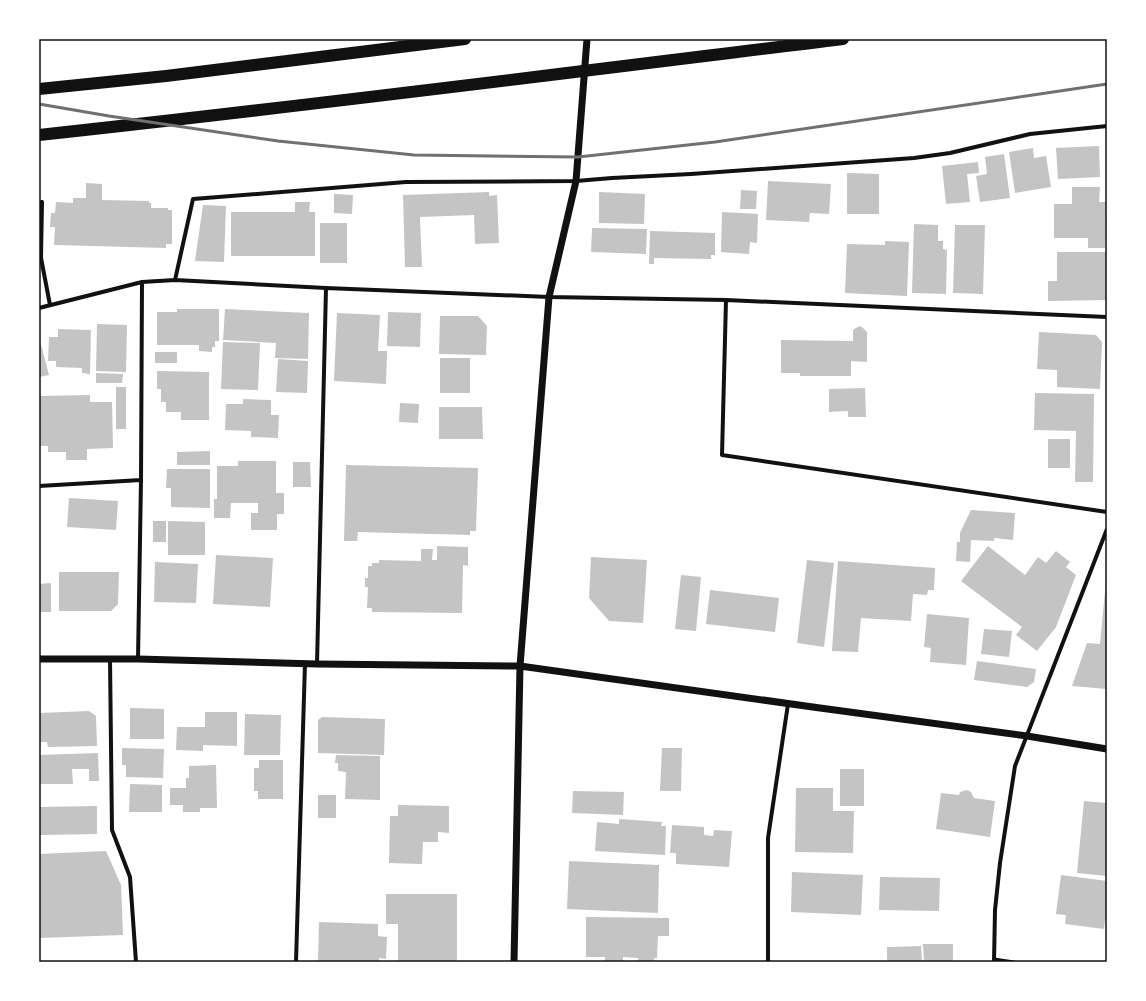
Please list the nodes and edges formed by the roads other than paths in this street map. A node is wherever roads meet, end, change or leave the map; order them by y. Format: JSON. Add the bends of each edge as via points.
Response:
{"nodes":[{"id":1,"x":465,"y":39,"type":"edge"},
{"id":2,"x":587,"y":39,"type":"edge"},
{"id":3,"x":843,"y":39,"type":"edge"},
{"id":4,"x":39,"y":89,"type":"edge"},
{"id":5,"x":1107,"y":126,"type":"edge"},
{"id":6,"x":39,"y":135,"type":"edge"},
{"id":7,"x":576,"y":181,"type":"junction"},
{"id":8,"x":39,"y":203,"type":"edge"},
{"id":9,"x":175,"y":280,"type":"junction"},
{"id":10,"x":142,"y":282,"type":"junction"},
{"id":11,"x":326,"y":288,"type":"junction"},
{"id":12,"x":549,"y":298,"type":"junction"},
{"id":13,"x":726,"y":300,"type":"junction"},
{"id":14,"x":50,"y":305,"type":"junction"},
{"id":15,"x":39,"y":308,"type":"edge"},
{"id":16,"x":1107,"y":317,"type":"edge"},
{"id":17,"x":141,"y":480,"type":"junction"},
{"id":18,"x":39,"y":486,"type":"edge"},
{"id":19,"x":1107,"y":512,"type":"edge"},
{"id":20,"x":1107,"y":529,"type":"edge"},
{"id":21,"x":39,"y":659,"type":"edge"},
{"id":22,"x":110,"y":659,"type":"junction"},
{"id":23,"x":138,"y":659,"type":"junction"},
{"id":24,"x":305,"y":663,"type":"junction"},
{"id":25,"x":317,"y":664,"type":"junction"},
{"id":26,"x":520,"y":666,"type":"junction"},
{"id":27,"x":788,"y":704,"type":"junction"},
{"id":28,"x":1027,"y":736,"type":"junction"},
{"id":29,"x":1107,"y":749,"type":"edge"},
{"id":30,"x":994,"y":960,"type":"edge"},
{"id":31,"x":136,"y":962,"type":"edge"},
{"id":32,"x":296,"y":962,"type":"edge"},
{"id":33,"x":514,"y":962,"type":"edge"},
{"id":34,"x":768,"y":962,"type":"edge"},
{"id":35,"x":1014,"y":962,"type":"edge"}],
"edges":[{"from":1,"to":4,"type":"highway"},
{"from":2,"to":7,"type":"street"},
{"from":3,"to":6,"type":"highway"},
{"from":5,"to":7,"type":"street","via":[[1030,134],[950,153],[914,158]]},
{"from":7,"to":9,"type":"street","via":[[406,182],[193,199]]},
{"from":7,"to":12,"type":"street"},
{"from":8,"to":14,"type":"street","via":[[42,202],[41,258]]},
{"from":9,"to":10,"type":"street"},
{"from":9,"to":11,"type":"street"},
{"from":10,"to":14,"type":"street"},
{"from":10,"to":17,"type":"street"},
{"from":11,"to":12,"type":"street"},
{"from":11,"to":25,"type":"street"},
{"from":12,"to":13,"type":"street"},
{"from":12,"to":26,"type":"street"},
{"from":13,"to":16,"type":"street"},
{"from":13,"to":19,"type":"street","via":[[722,455]]},
{"from":14,"to":15,"type":"street"},
{"from":17,"to":18,"type":"street"},
{"from":17,"to":23,"type":"street"},
{"from":20,"to":28,"type":"street"},
{"from":21,"to":22,"type":"street"},
{"from":22,"to":23,"type":"street"},
{"from":22,"to":31,"type":"street","via":[[112,830],[130,877]]},
{"from":23,"to":24,"type":"street"},
{"from":24,"to":25,"type":"street"},
{"from":24,"to":32,"type":"street"},
{"from":25,"to":26,"type":"street"},
{"from":26,"to":27,"type":"street"},
{"from":26,"to":33,"type":"street"},
{"from":27,"to":28,"type":"street"},
{"from":27,"to":34,"type":"street","via":[[768,838]]},
{"from":28,"to":29,"type":"street"},
{"from":28,"to":30,"type":"street","via":[[1015,766],[995,910]]},
{"from":30,"to":35,"type":"lane"}]}
